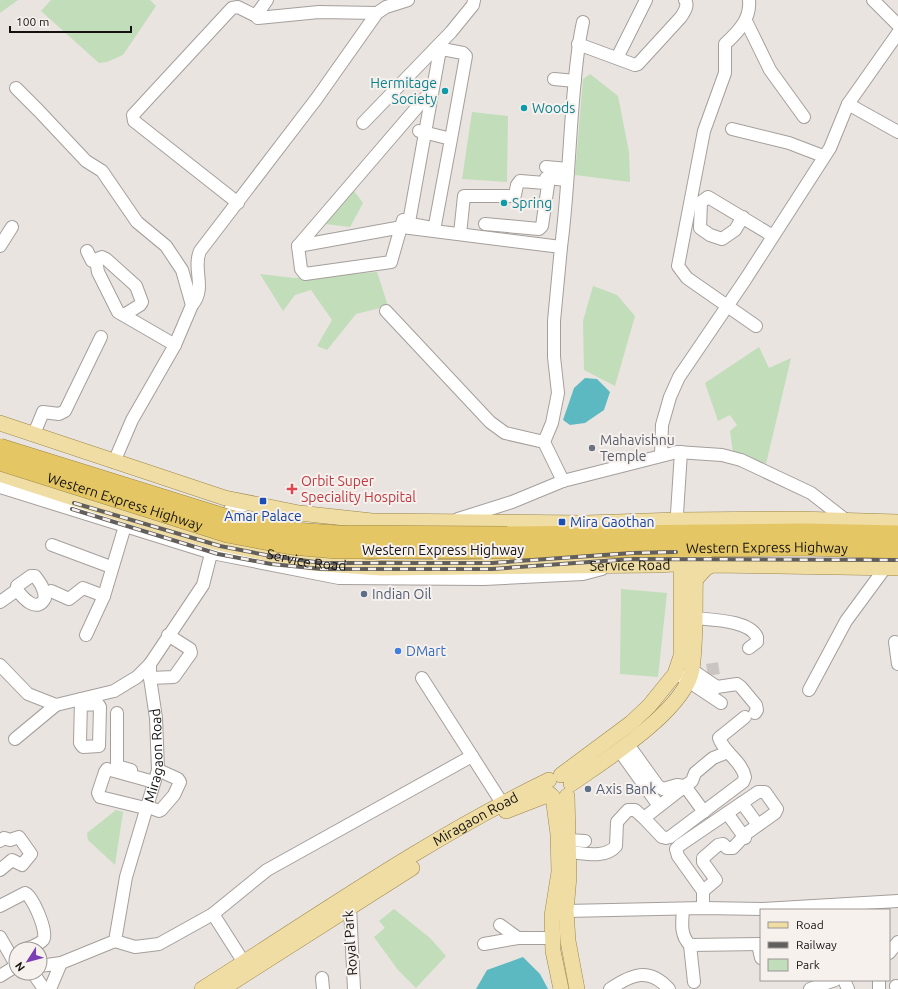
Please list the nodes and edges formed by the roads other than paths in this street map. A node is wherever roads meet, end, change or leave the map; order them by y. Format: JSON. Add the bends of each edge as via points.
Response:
{"nodes":[{"id":1,"x":267,"y":0,"type":"edge"},
{"id":2,"x":408,"y":0,"type":"edge"},
{"id":3,"x":474,"y":0,"type":"edge"},
{"id":4,"x":646,"y":0,"type":"edge"},
{"id":5,"x":686,"y":0,"type":"edge"},
{"id":6,"x":749,"y":0,"type":"edge"},
{"id":7,"x":873,"y":0,"type":"edge"},
{"id":8,"x":377,"y":13,"type":"junction"},
{"id":9,"x":256,"y":16,"type":"junction"},
{"id":10,"x":746,"y":21,"type":"junction"},
{"id":11,"x":583,"y":22,"type":"dead end"},
{"id":12,"x":898,"y":25,"type":"edge"},
{"id":13,"x":898,"y":33,"type":"edge"},
{"id":14,"x":578,"y":44,"type":"junction"},
{"id":15,"x":431,"y":52,"type":"junction"},
{"id":16,"x":617,"y":58,"type":"junction"},
{"id":17,"x":554,"y":80,"type":"dead end"},
{"id":18,"x":575,"y":81,"type":"junction"},
{"id":19,"x":16,"y":88,"type":"dead end"},
{"id":20,"x":425,"y":98,"type":"junction"},
{"id":21,"x":848,"y":104,"type":"junction"},
{"id":22,"x":804,"y":117,"type":"dead end"},
{"id":23,"x":363,"y":123,"type":"dead end"},
{"id":24,"x":732,"y":129,"type":"dead end"},
{"id":25,"x":422,"y":132,"type":"junction"},
{"id":26,"x":898,"y":132,"type":"edge"},
{"id":27,"x":451,"y":139,"type":"junction"},
{"id":28,"x":824,"y":156,"type":"junction"},
{"id":29,"x":546,"y":173,"type":"dead end"},
{"id":30,"x":567,"y":174,"type":"junction"},
{"id":31,"x":238,"y":203,"type":"junction"},
{"id":32,"x":743,"y":217,"type":"dead end"},
{"id":33,"x":485,"y":224,"type":"dead end"},
{"id":34,"x":12,"y":227,"type":"dead end"},
{"id":35,"x":402,"y":227,"type":"junction"},
{"id":36,"x":460,"y":234,"type":"junction"},
{"id":37,"x":773,"y":236,"type":"junction"},
{"id":38,"x":0,"y":246,"type":"edge"},
{"id":39,"x":298,"y":246,"type":"junction"},
{"id":40,"x":561,"y":248,"type":"junction"},
{"id":41,"x":192,"y":305,"type":"junction"},
{"id":42,"x":727,"y":305,"type":"junction"},
{"id":43,"x":386,"y":312,"type":"dead end"},
{"id":44,"x":124,"y":315,"type":"junction"},
{"id":45,"x":756,"y":326,"type":"dead end"},
{"id":46,"x":101,"y":337,"type":"dead end"},
{"id":47,"x":175,"y":345,"type":"junction"},
{"id":48,"x":0,"y":423,"type":"edge"},
{"id":49,"x":34,"y":434,"type":"junction"},
{"id":50,"x":544,"y":442,"type":"junction"},
{"id":51,"x":0,"y":447,"type":"edge"},
{"id":52,"x":681,"y":452,"type":"junction"},
{"id":53,"x":661,"y":456,"type":"junction"},
{"id":54,"x":0,"y":462,"type":"edge"},
{"id":55,"x":114,"y":462,"type":"junction"},
{"id":56,"x":0,"y":474,"type":"edge"},
{"id":57,"x":563,"y":482,"type":"junction"},
{"id":58,"x":0,"y":487,"type":"edge"},
{"id":59,"x":199,"y":490,"type":"junction"},
{"id":60,"x":250,"y":503,"type":"junction"},
{"id":61,"x":847,"y":521,"type":"junction"},
{"id":62,"x":898,"y":522,"type":"edge"},
{"id":63,"x":448,"y":523,"type":"junction"},
{"id":64,"x":125,"y":526,"type":"junction"},
{"id":65,"x":218,"y":526,"type":"junction"},
{"id":66,"x":158,"y":531,"type":"junction"},
{"id":67,"x":898,"y":534,"type":"edge"},
{"id":68,"x":679,"y":541,"type":"junction"},
{"id":69,"x":507,"y":543,"type":"junction"},
{"id":70,"x":52,"y":545,"type":"dead end"},
{"id":71,"x":213,"y":548,"type":"junction"},
{"id":72,"x":898,"y":550,"type":"edge"},
{"id":73,"x":702,"y":555,"type":"junction"},
{"id":74,"x":111,"y":567,"type":"junction"},
{"id":75,"x":892,"y":568,"type":"edge"},
{"id":76,"x":695,"y":580,"type":"junction"},
{"id":77,"x":16,"y":590,"type":"dead end"},
{"id":78,"x":51,"y":591,"type":"dead end"},
{"id":79,"x":104,"y":596,"type":"junction"},
{"id":80,"x":0,"y":602,"type":"edge"},
{"id":81,"x":694,"y":618,"type":"junction"},
{"id":82,"x":86,"y":635,"type":"dead end"},
{"id":83,"x":168,"y":635,"type":"junction"},
{"id":84,"x":895,"y":642,"type":"dead end"},
{"id":85,"x":749,"y":648,"type":"dead end"},
{"id":86,"x":150,"y":664,"type":"junction"},
{"id":87,"x":898,"y":664,"type":"edge"},
{"id":88,"x":0,"y":666,"type":"edge"},
{"id":89,"x":691,"y":672,"type":"junction"},
{"id":90,"x":150,"y":678,"type":"junction"},
{"id":91,"x":422,"y":678,"type":"dead end"},
{"id":92,"x":713,"y":690,"type":"junction"},
{"id":93,"x":808,"y":690,"type":"dead end"},
{"id":94,"x":721,"y":703,"type":"dead end"},
{"id":95,"x":56,"y":705,"type":"junction"},
{"id":96,"x":117,"y":713,"type":"dead end"},
{"id":97,"x":15,"y":739,"type":"dead end"},
{"id":98,"x":623,"y":747,"type":"junction"},
{"id":99,"x":728,"y":752,"type":"junction"},
{"id":100,"x":472,"y":756,"type":"junction"},
{"id":101,"x":156,"y":776,"type":"junction"},
{"id":102,"x":685,"y":786,"type":"junction"},
{"id":103,"x":558,"y":788,"type":"junction"},
{"id":104,"x":502,"y":803,"type":"junction"},
{"id":105,"x":742,"y":803,"type":"junction"},
{"id":106,"x":659,"y":806,"type":"junction"},
{"id":107,"x":146,"y":807,"type":"junction"},
{"id":108,"x":704,"y":812,"type":"junction"},
{"id":109,"x":727,"y":813,"type":"junction"},
{"id":110,"x":644,"y":818,"type":"junction"},
{"id":111,"x":758,"y":825,"type":"junction"},
{"id":112,"x":745,"y":838,"type":"junction"},
{"id":113,"x":0,"y":841,"type":"edge"},
{"id":114,"x":585,"y":841,"type":"dead end"},
{"id":115,"x":569,"y":846,"type":"junction"},
{"id":116,"x":0,"y":870,"type":"edge"},
{"id":117,"x":703,"y":891,"type":"junction"},
{"id":118,"x":898,"y":900,"type":"edge"},
{"id":119,"x":347,"y":902,"type":"junction"},
{"id":120,"x":0,"y":906,"type":"edge"},
{"id":121,"x":703,"y":908,"type":"junction"},
{"id":122,"x":776,"y":909,"type":"edge"},
{"id":123,"x":683,"y":910,"type":"junction"},
{"id":124,"x":760,"y":910,"type":"edge"},
{"id":125,"x":566,"y":911,"type":"junction"},
{"id":126,"x":213,"y":914,"type":"junction"},
{"id":127,"x":552,"y":916,"type":"junction"},
{"id":128,"x":500,"y":925,"type":"dead end"},
{"id":129,"x":0,"y":938,"type":"edge"},
{"id":130,"x":518,"y":938,"type":"junction"},
{"id":131,"x":553,"y":938,"type":"junction"},
{"id":132,"x":42,"y":941,"type":"edge"},
{"id":133,"x":115,"y":941,"type":"junction"},
{"id":134,"x":898,"y":942,"type":"edge"},
{"id":135,"x":484,"y":944,"type":"dead end"},
{"id":136,"x":760,"y":944,"type":"edge"},
{"id":137,"x":690,"y":945,"type":"junction"},
{"id":138,"x":890,"y":951,"type":"edge"},
{"id":139,"x":8,"y":952,"type":"edge"},
{"id":140,"x":61,"y":963,"type":"junction"},
{"id":141,"x":48,"y":965,"type":"edge"},
{"id":142,"x":247,"y":967,"type":"junction"},
{"id":143,"x":832,"y":981,"type":"edge"},
{"id":144,"x":694,"y":982,"type":"dead end"},
{"id":145,"x":226,"y":988,"type":"edge"},
{"id":146,"x":50,"y":989,"type":"edge"},
{"id":147,"x":202,"y":989,"type":"edge"},
{"id":148,"x":354,"y":989,"type":"edge"},
{"id":149,"x":561,"y":989,"type":"edge"},
{"id":150,"x":577,"y":989,"type":"edge"},
{"id":151,"x":610,"y":989,"type":"edge"},
{"id":152,"x":669,"y":989,"type":"edge"},
{"id":153,"x":810,"y":989,"type":"edge"}],
"edges":[{"from":1,"to":9,"type":"street"},
{"from":2,"to":8,"type":"street"},
{"from":3,"to":15,"type":"street","via":[[473,5],[451,32]]},
{"from":4,"to":16,"type":"street"},
{"from":5,"to":16,"type":"street","via":[[681,17],[638,64]]},
{"from":6,"to":10,"type":"street"},
{"from":7,"to":12,"type":"street"},
{"from":8,"to":9,"type":"street","via":[[319,12],[262,18]]},
{"from":8,"to":31,"type":"street"},
{"from":9,"to":31,"type":"street","via":[[238,7],[232,8],[133,115],[134,121]]},
{"from":10,"to":22,"type":"street","via":[[770,70]]},
{"from":10,"to":42,"type":"street","via":[[724,44],[725,73],[704,131],[678,266],[687,278]]},
{"from":11,"to":14,"type":"street"},
{"from":13,"to":21,"type":"street"},
{"from":14,"to":16,"type":"street"},
{"from":14,"to":18,"type":"street"},
{"from":15,"to":20,"type":"street","via":[[432,63]]},
{"from":15,"to":23,"type":"street"},
{"from":17,"to":18,"type":"street"},
{"from":18,"to":30,"type":"street"},
{"from":19,"to":41,"type":"street","via":[[86,161],[102,171],[137,222],[166,246],[182,270]]},
{"from":20,"to":25,"type":"street"},
{"from":20,"to":39,"type":"street"},
{"from":21,"to":26,"type":"street"},
{"from":21,"to":28,"type":"street","via":[[830,148]]},
{"from":24,"to":28,"type":"street","via":[[789,143]]},
{"from":25,"to":27,"type":"street"},
{"from":25,"to":27,"type":"street","via":[[440,50],[463,53],[466,59]]},
{"from":25,"to":27,"type":"street","via":[[409,222],[411,224],[432,228],[435,225]]},
{"from":25,"to":35,"type":"street"},
{"from":28,"to":37,"type":"street"},
{"from":29,"to":30,"type":"street"},
{"from":30,"to":40,"type":"street"},
{"from":31,"to":41,"type":"street","via":[[199,255],[199,294]]},
{"from":32,"to":37,"type":"street"},
{"from":33,"to":36,"type":"street","via":[[539,229],[542,226],[548,185],[520,181],[513,196],[464,196]]},
{"from":34,"to":38,"type":"street"},
{"from":35,"to":36,"type":"street"},
{"from":35,"to":39,"type":"street"},
{"from":35,"to":39,"type":"street","via":[[391,262],[305,274],[301,269]]},
{"from":36,"to":40,"type":"street"},
{"from":37,"to":42,"type":"street"},
{"from":40,"to":50,"type":"street","via":[[554,321],[558,393],[552,423]]},
{"from":41,"to":47,"type":"street"},
{"from":42,"to":45,"type":"street"},
{"from":42,"to":53,"type":"street","via":[[679,377],[670,397],[662,425]]},
{"from":43,"to":50,"type":"street","via":[[490,422],[505,433]]},
{"from":44,"to":44,"type":"street","via":[[142,302],[138,290],[106,259],[91,255],[117,309]]},
{"from":44,"to":47,"type":"street"},
{"from":46,"to":49,"type":"street","via":[[65,411],[59,414],[43,412]]},
{"from":47,"to":55,"type":"street","via":[[132,420]]},
{"from":48,"to":49,"type":"main road"},
{"from":49,"to":55,"type":"main road"},
{"from":50,"to":57,"type":"street"},
{"from":51,"to":69,"type":"highway","name":"Western Express Highway","bridge":true,"via":[[231,519],[293,531]]},
{"from":52,"to":53,"type":"street"},
{"from":52,"to":61,"type":"street","via":[[722,455],[741,460],[811,493]]},
{"from":52,"to":68,"type":"street"},
{"from":53,"to":57,"type":"street"},
{"from":54,"to":69,"type":"highway","name":"Western Express Highway","bridge":true,"via":[[227,534],[291,546],[336,550]]},
{"from":55,"to":59,"type":"main road"},
{"from":56,"to":66,"type":"main road","name":"Service Road"},
{"from":57,"to":63,"type":"street"},
{"from":58,"to":64,"type":"street"},
{"from":59,"to":60,"type":"main road"},
{"from":59,"to":65,"type":"street","via":[[203,498],[217,511]]},
{"from":60,"to":63,"type":"main road","via":[[372,521]]},
{"from":60,"to":65,"type":"street","via":[[227,512]]},
{"from":61,"to":62,"type":"main road"},
{"from":61,"to":68,"type":"main road"},
{"from":63,"to":68,"type":"main road","via":[[586,523]]},
{"from":64,"to":66,"type":"street"},
{"from":64,"to":74,"type":"street"},
{"from":65,"to":71,"type":"street"},
{"from":66,"to":71,"type":"main road","name":"Service Road"},
{"from":67,"to":68,"type":"highway","name":"Western Express Highway","via":[[804,532]]},
{"from":68,"to":69,"type":"highway","name":"Western Express Highway"},
{"from":68,"to":71,"type":"main road","name":"Service Road","via":[[610,566],[403,574]]},
{"from":68,"to":73,"type":"highway","name":"Western Express Highway"},
{"from":68,"to":89,"type":"main road","name":"Miragaon Road","via":[[681,656]]},
{"from":70,"to":74,"type":"street"},
{"from":71,"to":83,"type":"street","via":[[203,585]]},
{"from":72,"to":73,"type":"highway","name":"Western Express Highway","via":[[805,547]]},
{"from":73,"to":76,"type":"main road"},
{"from":74,"to":79,"type":"street"},
{"from":75,"to":76,"type":"main road","via":[[712,565]]},
{"from":75,"to":93,"type":"street","via":[[846,621]]},
{"from":76,"to":81,"type":"main road"},
{"from":77,"to":80,"type":"street"},
{"from":78,"to":79,"type":"street","via":[[70,599],[83,588]]},
{"from":79,"to":82,"type":"street"},
{"from":81,"to":85,"type":"street","via":[[734,623],[750,629],[757,637],[757,642]]},
{"from":81,"to":89,"type":"main road"},
{"from":83,"to":86,"type":"street"},
{"from":83,"to":90,"type":"street","via":[[190,649],[191,653],[174,677]]},
{"from":84,"to":87,"type":"street"},
{"from":86,"to":90,"type":"street","name":"Miragaon Road"},
{"from":86,"to":95,"type":"street","via":[[121,688],[81,702]]},
{"from":88,"to":95,"type":"street","via":[[28,694]]},
{"from":89,"to":92,"type":"street"},
{"from":89,"to":98,"type":"main road","name":"Miragaon Road","via":[[672,705]]},
{"from":89,"to":103,"type":"main road","name":"Miragaon Road"},
{"from":90,"to":101,"type":"street","name":"Miragaon Road","via":[[156,718]]},
{"from":91,"to":100,"type":"street"},
{"from":92,"to":94,"type":"street"},
{"from":92,"to":99,"type":"street","via":[[733,684],[741,687],[756,705],[757,710],[720,736],[719,739]]},
{"from":95,"to":97,"type":"street"},
{"from":96,"to":101,"type":"street","via":[[118,765]]},
{"from":98,"to":102,"type":"street","via":[[658,786],[663,789],[677,785]]},
{"from":98,"to":103,"type":"main road","name":"Miragaon Road"},
{"from":98,"to":106,"type":"street"},
{"from":99,"to":102,"type":"street","via":[[713,758],[695,773],[692,781]]},
{"from":99,"to":108,"type":"street","via":[[742,767],[745,777],[743,782]]},
{"from":100,"to":104,"type":"street"},
{"from":100,"to":126,"type":"street","via":[[267,870]]},
{"from":101,"to":107,"type":"street","name":"Miragaon Road"},
{"from":101,"to":107,"type":"street","via":[[178,779],[180,782],[174,795],[161,810]]},
{"from":101,"to":107,"type":"street","via":[[107,769],[98,793],[100,797]]},
{"from":102,"to":106,"type":"street"},
{"from":102,"to":108,"type":"street"},
{"from":103,"to":104,"type":"main road","name":"Miragaon Road"},
{"from":103,"to":115,"type":"main road"},
{"from":103,"to":119,"type":"main road","name":"Miragaon Road","via":[[509,810]]},
{"from":103,"to":127,"type":"main road","via":[[559,872]]},
{"from":104,"to":119,"type":"main road","name":"Miragaon Road"},
{"from":105,"to":109,"type":"street"},
{"from":105,"to":111,"type":"street"},
{"from":105,"to":111,"type":"street","via":[[762,790],[775,805],[775,813]]},
{"from":106,"to":110,"type":"street"},
{"from":107,"to":133,"type":"street","name":"Miragaon Road","via":[[126,877]]},
{"from":108,"to":110,"type":"street","via":[[666,838]]},
{"from":109,"to":112,"type":"street"},
{"from":109,"to":117,"type":"street","via":[[676,849],[678,856]]},
{"from":110,"to":115,"type":"street","via":[[635,810],[628,810],[617,822],[616,846],[608,853],[601,854]]},
{"from":111,"to":112,"type":"street"},
{"from":112,"to":117,"type":"street","via":[[733,848],[718,844],[703,858],[703,862],[716,880]]},
{"from":113,"to":116,"type":"street","via":[[4,838],[10,840],[19,837],[31,854],[22,865],[12,860]]},
{"from":114,"to":115,"type":"street"},
{"from":115,"to":125,"type":"main road"},
{"from":117,"to":121,"type":"street"},
{"from":118,"to":122,"type":"street"},
{"from":119,"to":142,"type":"main road","name":"Miragaon Road"},
{"from":119,"to":148,"type":"street","name":"Royal Park"},
{"from":120,"to":132,"type":"street","via":[[24,893],[30,896],[40,918],[44,936]]},
{"from":121,"to":123,"type":"street"},
{"from":121,"to":124,"type":"street"},
{"from":123,"to":125,"type":"street"},
{"from":123,"to":137,"type":"street","via":[[682,933]]},
{"from":125,"to":127,"type":"street"},
{"from":125,"to":150,"type":"main road","via":[[568,941]]},
{"from":126,"to":133,"type":"street","via":[[159,944],[135,947]]},
{"from":126,"to":142,"type":"street"},
{"from":127,"to":131,"type":"main road"},
{"from":128,"to":130,"type":"street"},
{"from":129,"to":139,"type":"street"},
{"from":130,"to":131,"type":"street"},
{"from":130,"to":135,"type":"street"},
{"from":131,"to":149,"type":"main road"},
{"from":133,"to":140,"type":"street"},
{"from":134,"to":138,"type":"street"},
{"from":136,"to":137,"type":"street"},
{"from":137,"to":144,"type":"street"},
{"from":140,"to":141,"type":"street"},
{"from":140,"to":146,"type":"street"},
{"from":142,"to":145,"type":"main road","name":"Miragaon Road"},
{"from":142,"to":147,"type":"main road","name":"Miragaon Road"},
{"from":143,"to":153,"type":"street"},
{"from":151,"to":152,"type":"street","via":[[631,976],[643,974],[654,976]]}]}
